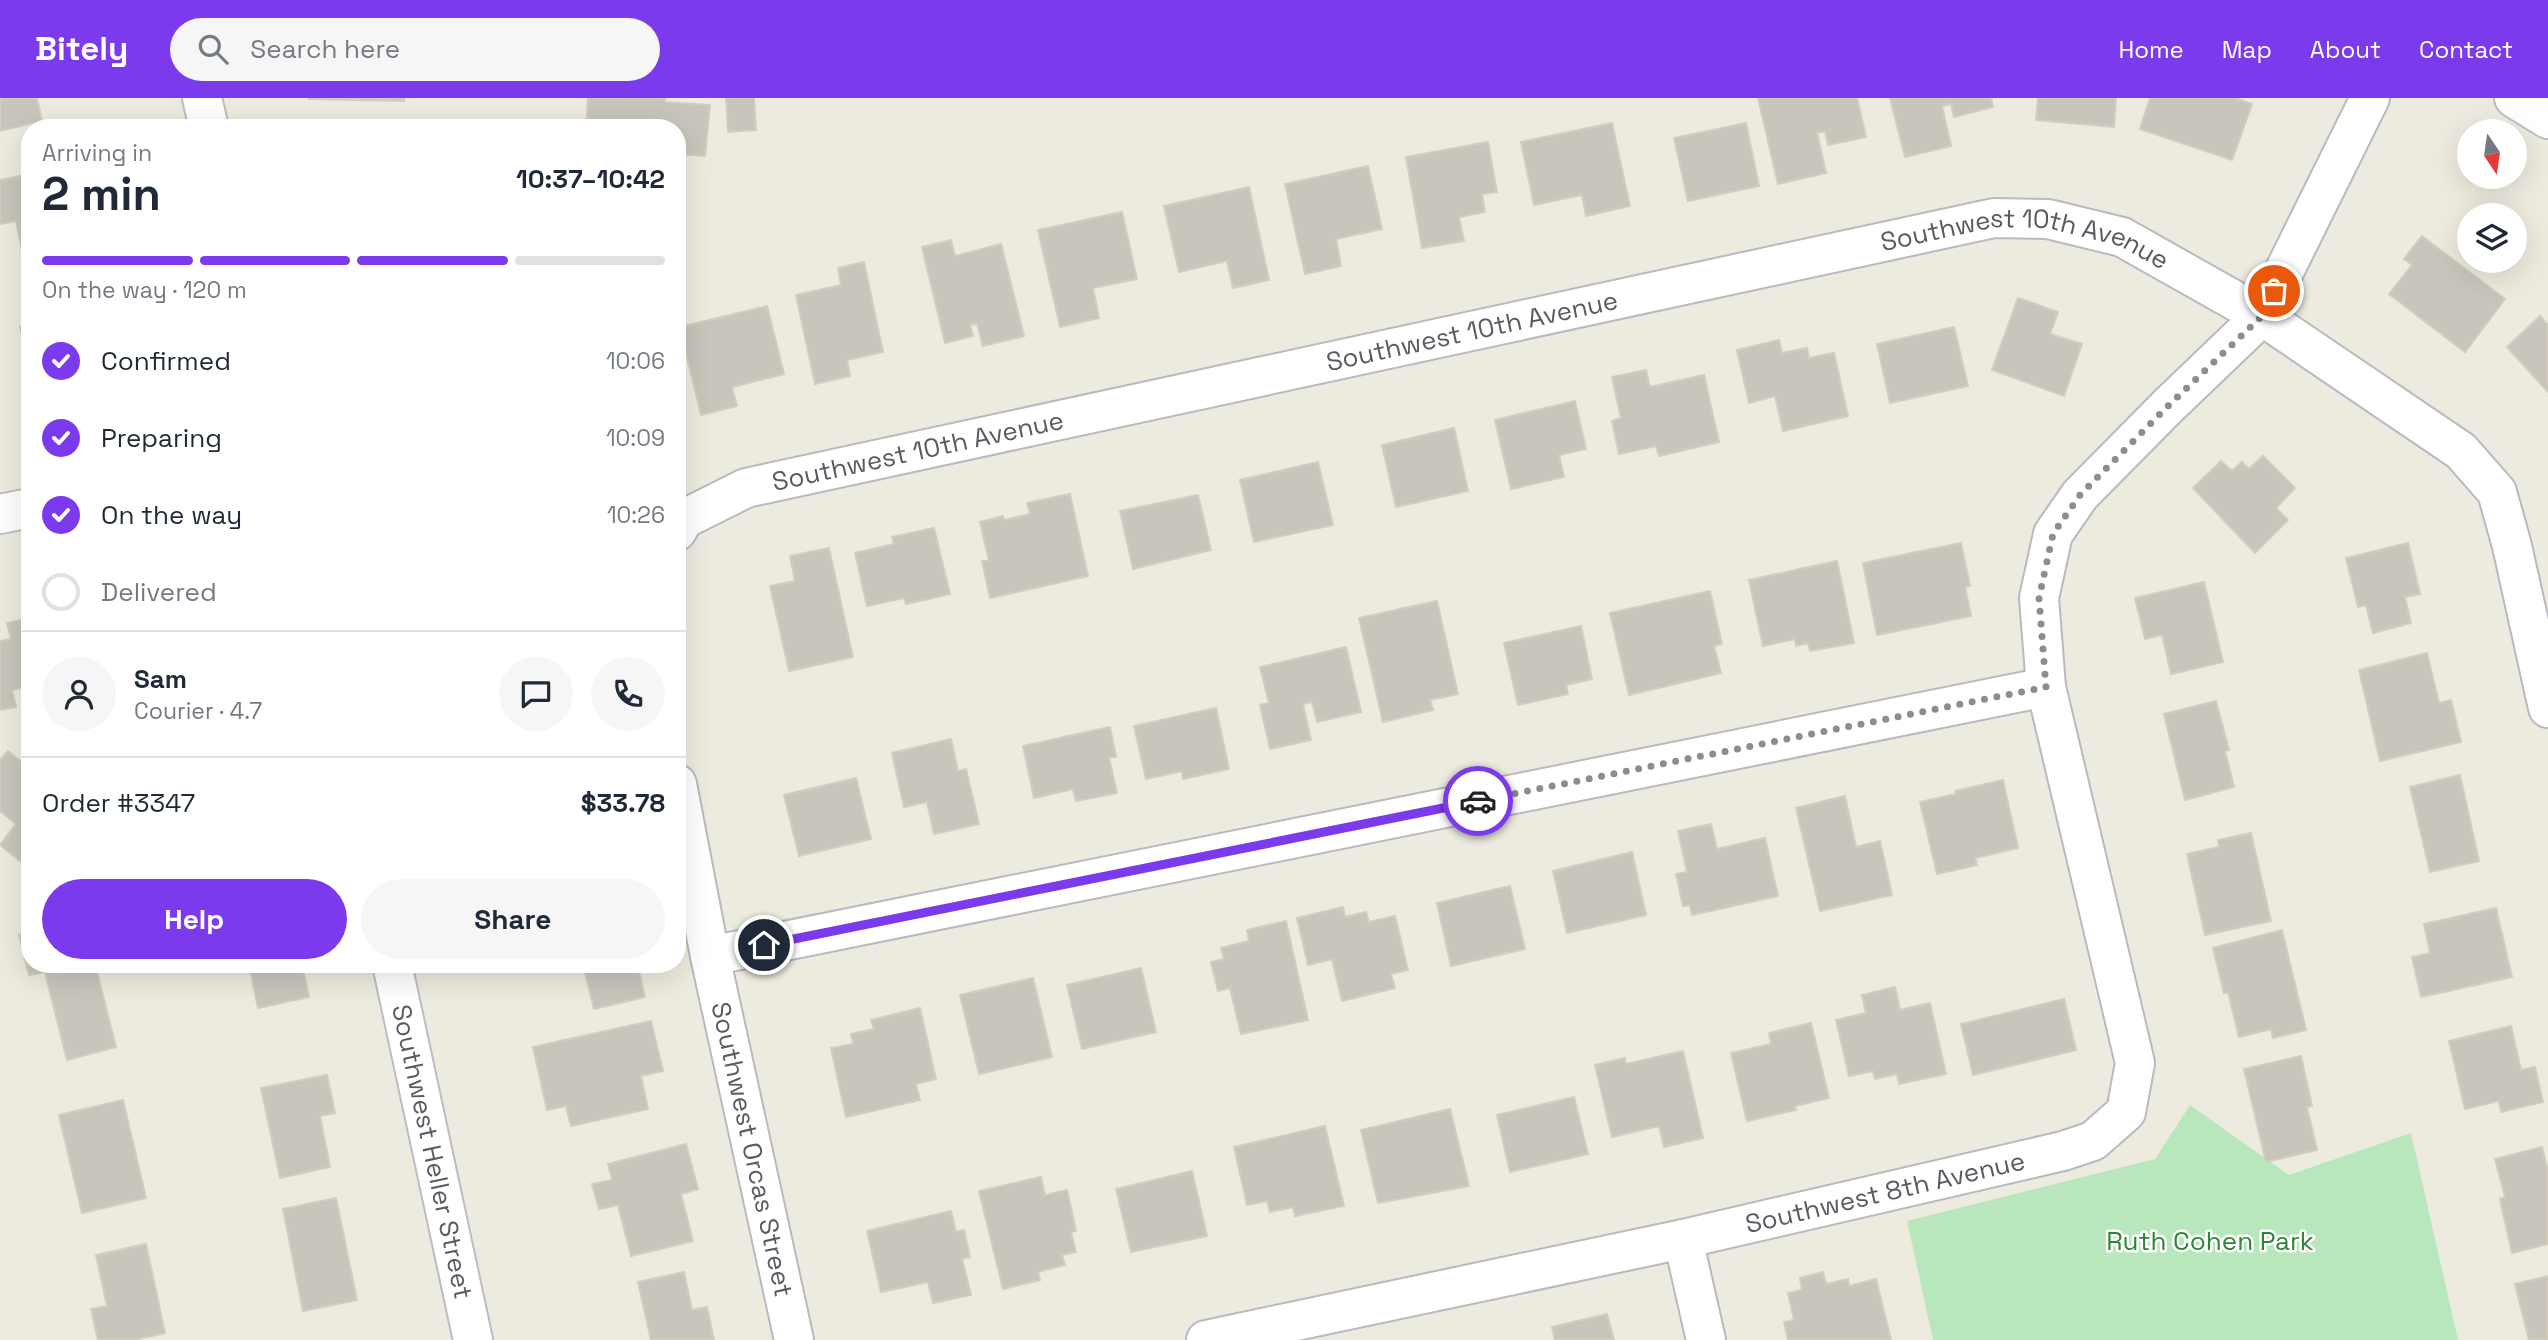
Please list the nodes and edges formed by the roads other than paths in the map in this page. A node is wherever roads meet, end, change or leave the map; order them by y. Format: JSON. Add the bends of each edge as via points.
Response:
{"nodes":[{"id":1,"x":202,"y":98,"type":"edge"},
{"id":2,"x":2370,"y":98,"type":"edge"},
{"id":3,"x":2514,"y":98,"type":"edge"},
{"id":4,"x":207,"y":119,"type":"edge"},
{"id":5,"x":2548,"y":120,"type":"edge"},
{"id":6,"x":2262,"y":316,"type":"junction"},
{"id":7,"x":21,"y":510,"type":"edge"},
{"id":8,"x":0,"y":514,"type":"edge"},
{"id":9,"x":686,"y":518,"type":"edge"},
{"id":10,"x":2046,"y":687,"type":"junction"},
{"id":11,"x":2548,"y":708,"type":"edge"},
{"id":12,"x":686,"y":831,"type":"edge"},
{"id":13,"x":710,"y":956,"type":"junction"},
{"id":14,"x":394,"y":973,"type":"edge"},
{"id":15,"x":1683,"y":1239,"type":"junction"},
{"id":16,"x":1258,"y":1335,"type":"edge"},
{"id":17,"x":473,"y":1340,"type":"edge"},
{"id":18,"x":794,"y":1340,"type":"edge"},
{"id":19,"x":1206,"y":1340,"type":"edge"},
{"id":20,"x":1706,"y":1340,"type":"edge"}],
"edges":[{"from":1,"to":4,"type":"street"},
{"from":2,"to":6,"type":"street","name":"Southwest 8th Avenue"},
{"from":3,"to":5,"type":"street"},
{"from":6,"to":9,"type":"street","name":"Southwest 10th Avenue","via":[[2122,237],[2048,219],[1994,218],[746,488]]},
{"from":6,"to":10,"type":"street","name":"Southwest 8th Avenue","via":[[2080,495],[2053,534],[2039,598]]},
{"from":6,"to":11,"type":"street","name":"Southwest 10th Avenue","via":[[2461,451],[2497,492]]},
{"from":7,"to":8,"type":"street"},
{"from":10,"to":13,"type":"street"},
{"from":10,"to":15,"type":"street","name":"Southwest 8th Avenue","via":[[2135,1063],[2126,1112],[2093,1141],[2063,1151]]},
{"from":12,"to":13,"type":"street"},
{"from":13,"to":18,"type":"street","name":"Southwest Orcas Street"},
{"from":14,"to":17,"type":"street","name":"Southwest Heller Street"},
{"from":15,"to":16,"type":"street","name":"Southwest 8th Avenue"},
{"from":15,"to":20,"type":"street"},
{"from":16,"to":19,"type":"street","name":"Southwest 8th Avenue"}]}
